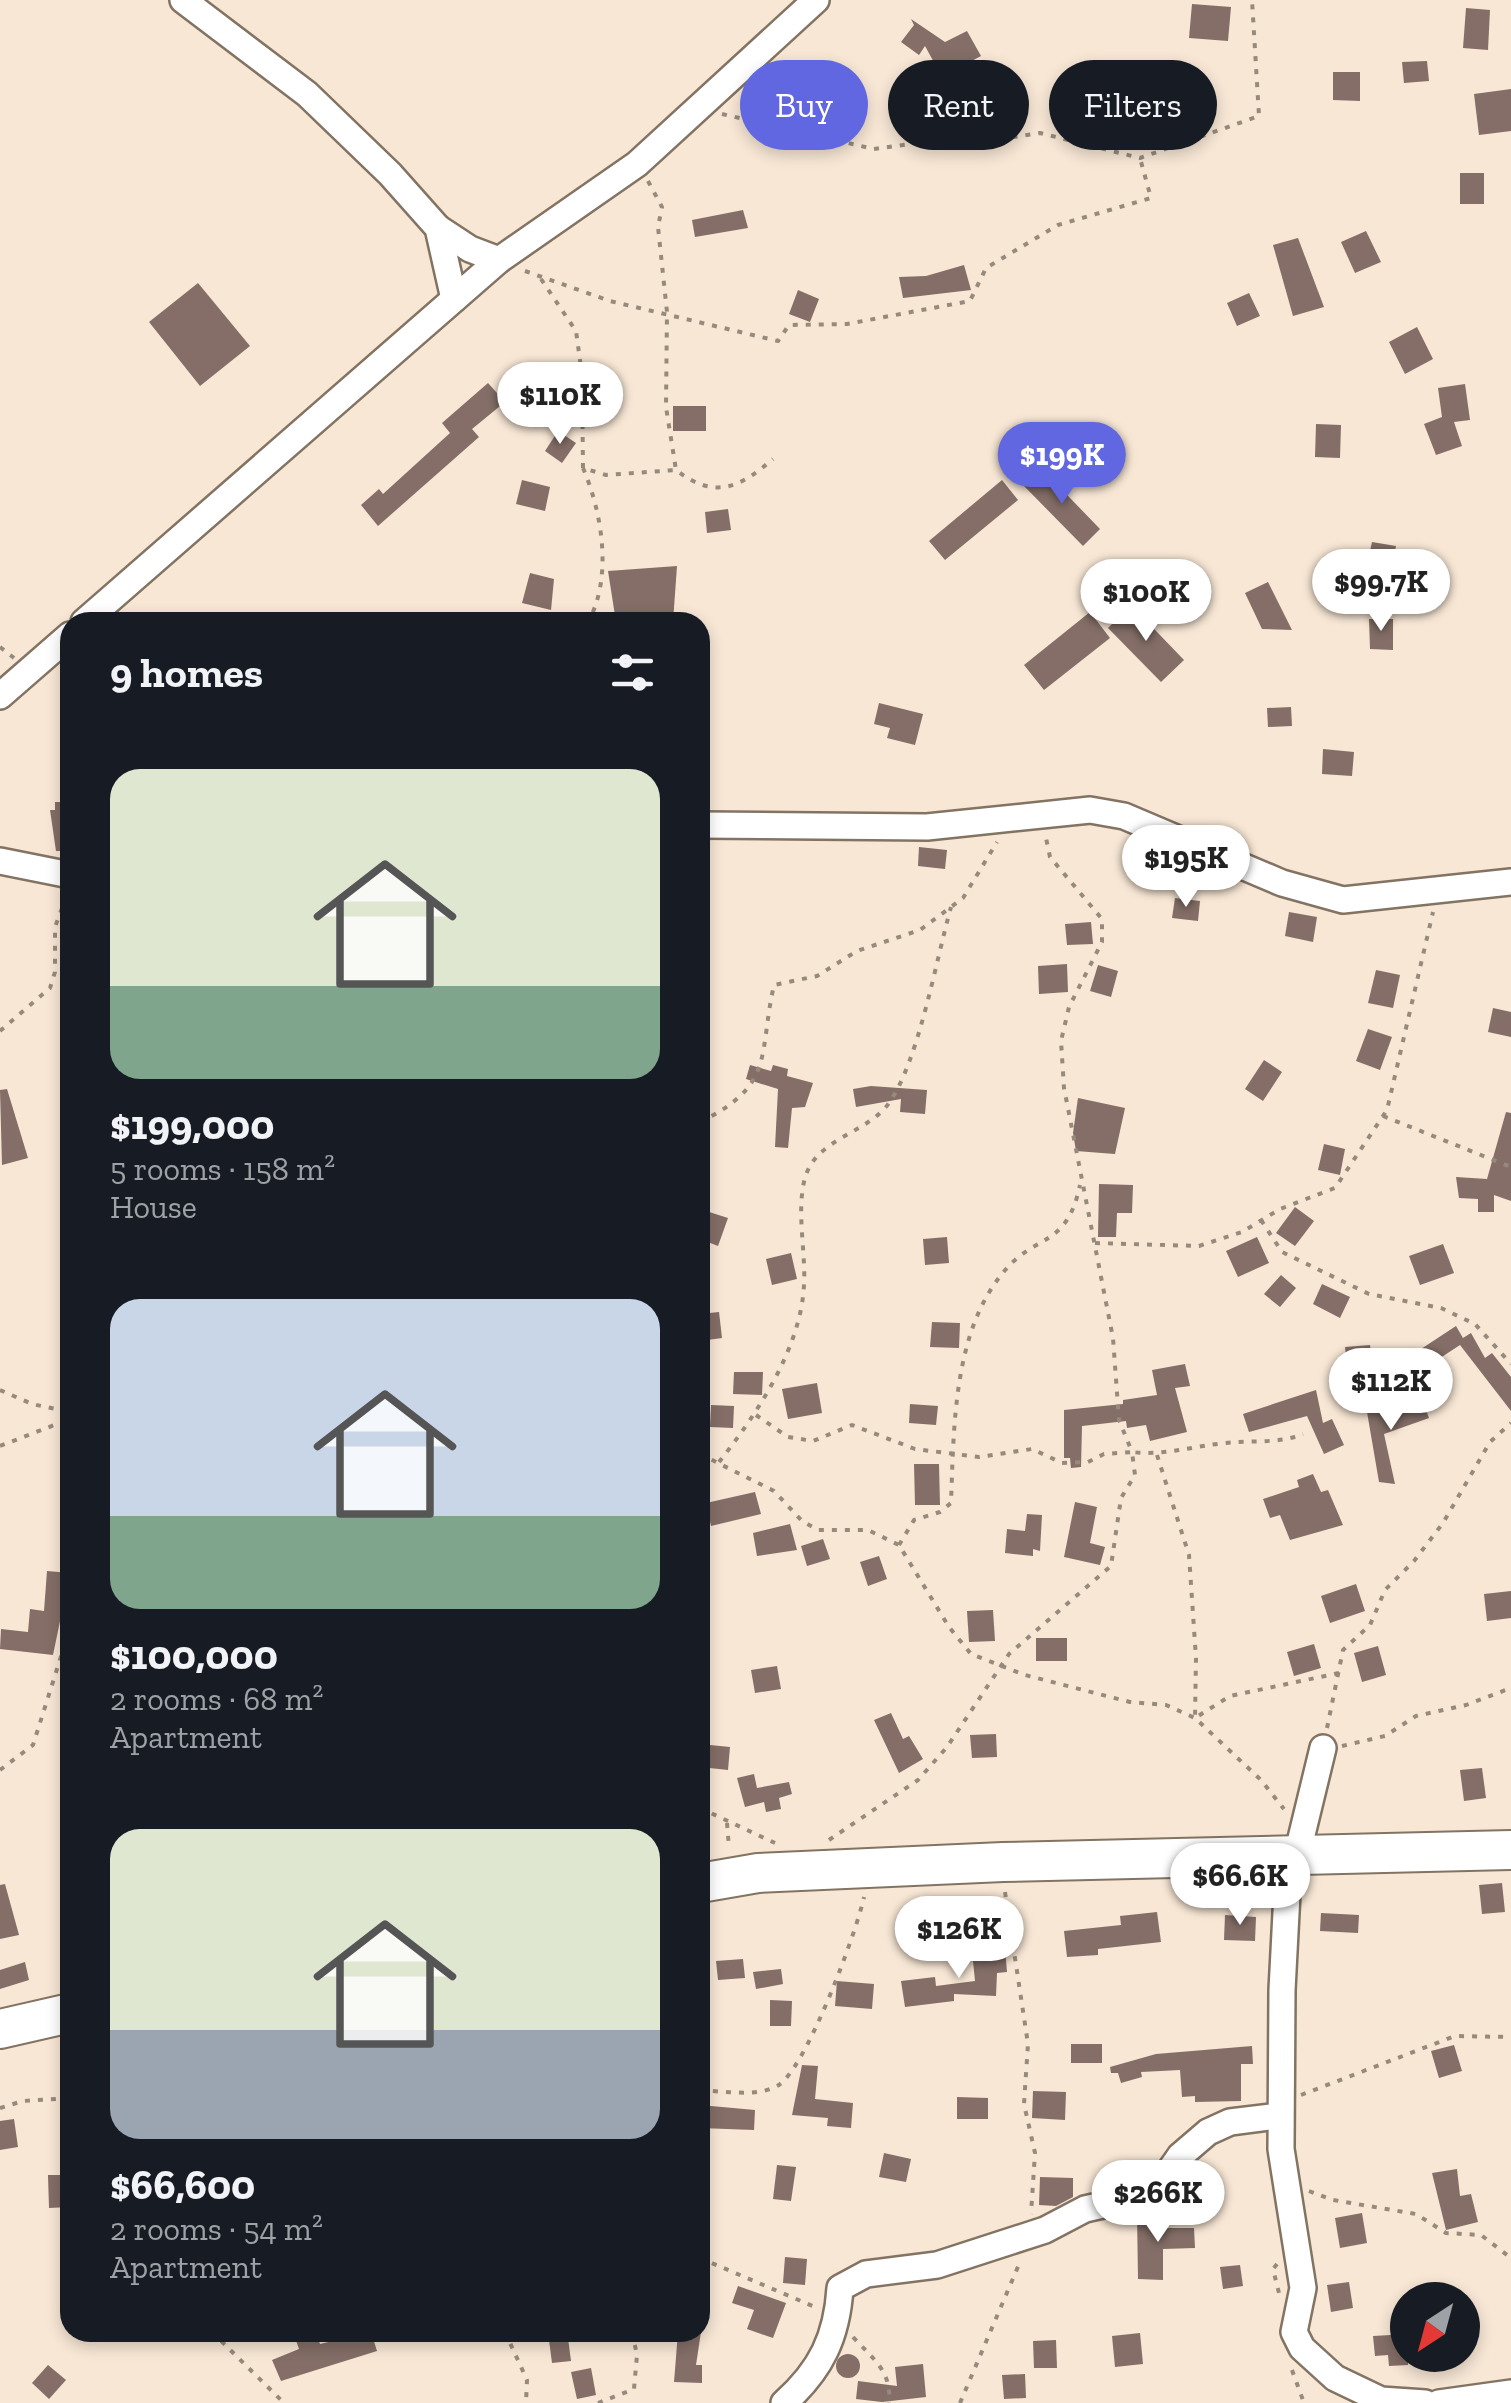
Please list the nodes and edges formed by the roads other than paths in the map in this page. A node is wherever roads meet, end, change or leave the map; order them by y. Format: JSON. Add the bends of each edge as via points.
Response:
{"nodes":[{"id":1,"x":183,"y":0,"type":"edge"},
{"id":2,"x":816,"y":0,"type":"edge"},
{"id":3,"x":438,"y":228,"type":"junction"},
{"id":4,"x":499,"y":260,"type":"junction"},
{"id":5,"x":454,"y":299,"type":"junction"},
{"id":6,"x":95,"y":612,"type":"edge"},
{"id":7,"x":60,"y":644,"type":"edge"},
{"id":8,"x":0,"y":696,"type":"edge"},
{"id":9,"x":710,"y":825,"type":"edge"},
{"id":10,"x":0,"y":862,"type":"edge"},
{"id":11,"x":60,"y":874,"type":"edge"},
{"id":12,"x":1511,"y":882,"type":"edge"},
{"id":13,"x":1323,"y":1748,"type":"road end"},
{"id":14,"x":1300,"y":1843,"type":"junction"},
{"id":15,"x":1511,"y":1850,"type":"edge"},
{"id":16,"x":710,"y":1881,"type":"edge"},
{"id":17,"x":60,"y":2015,"type":"edge"},
{"id":18,"x":0,"y":2030,"type":"edge"},
{"id":19,"x":1278,"y":2109,"type":"junction"},
{"id":20,"x":1511,"y":2393,"type":"edge"},
{"id":21,"x":784,"y":2403,"type":"edge"},
{"id":22,"x":1425,"y":2403,"type":"edge"},
{"id":23,"x":1439,"y":2403,"type":"edge"}],
"edges":[{"from":1,"to":3,"type":"street","via":[[307,94]]},
{"from":2,"to":4,"type":"street","via":[[637,164]]},
{"from":3,"to":4,"type":"street"},
{"from":3,"to":5,"type":"street"},
{"from":4,"to":5,"type":"street"},
{"from":5,"to":6,"type":"street"},
{"from":7,"to":8,"type":"street"},
{"from":9,"to":12,"type":"street","via":[[927,826],[1090,810],[1124,816],[1282,883],[1343,900]]},
{"from":10,"to":11,"type":"street"},
{"from":13,"to":14,"type":"street"},
{"from":14,"to":15,"type":"main road"},
{"from":14,"to":16,"type":"main road","via":[[758,1872]]},
{"from":14,"to":19,"type":"street","via":[[1288,1874]]},
{"from":17,"to":18,"type":"main road"},
{"from":19,"to":21,"type":"street","via":[[1208,2132],[1158,2186],[1138,2197],[938,2265],[866,2274],[840,2288],[838,2320],[823,2360]]},
{"from":19,"to":22,"type":"street","via":[[1302,2288],[1294,2332],[1335,2378],[1381,2400]]},
{"from":20,"to":23,"type":"street"}]}
